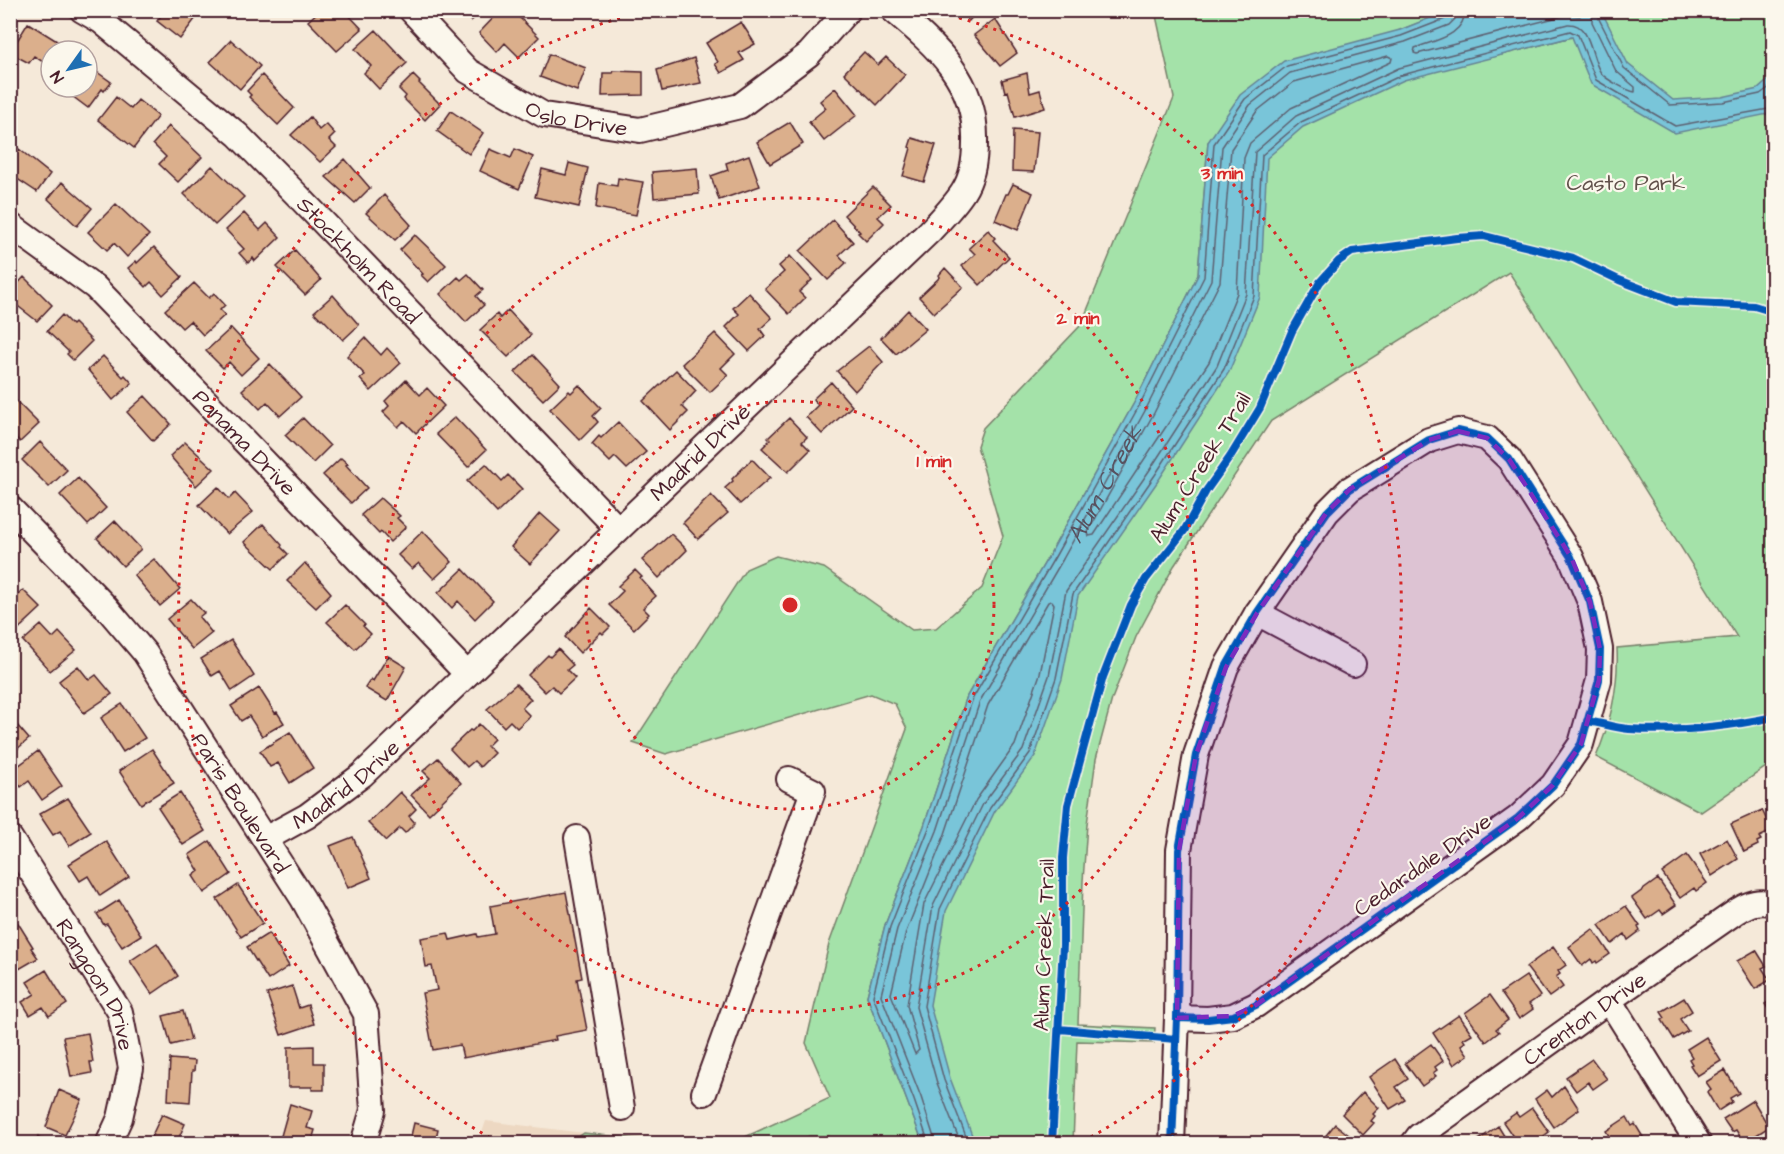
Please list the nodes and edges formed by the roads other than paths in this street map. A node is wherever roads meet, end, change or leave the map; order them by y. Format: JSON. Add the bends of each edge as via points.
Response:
{"nodes":[{"id":1,"x":411,"y":10,"type":"edge"},
{"id":2,"x":848,"y":10,"type":"edge"},
{"id":3,"x":893,"y":10,"type":"edge"},
{"id":4,"x":97,"y":14,"type":"edge"},
{"id":5,"x":10,"y":225,"type":"edge"},
{"id":6,"x":10,"y":508,"type":"edge"},
{"id":7,"x":618,"y":529,"type":"junction"},
{"id":8,"x":1257,"y":613,"type":"junction"},
{"id":9,"x":1353,"y":664,"type":"dead end"},
{"id":10,"x":467,"y":674,"type":"junction"},
{"id":11,"x":789,"y":779,"type":"dead end"},
{"id":12,"x":10,"y":838,"type":"edge"},
{"id":13,"x":577,"y":838,"type":"dead end"},
{"id":14,"x":265,"y":839,"type":"junction"},
{"id":15,"x":1768,"y":902,"type":"edge"},
{"id":16,"x":1609,"y":1000,"type":"junction"},
{"id":17,"x":1177,"y":1018,"type":"junction"},
{"id":18,"x":704,"y":1093,"type":"dead end"},
{"id":19,"x":622,"y":1108,"type":"dead end"},
{"id":20,"x":108,"y":1143,"type":"edge"},
{"id":21,"x":363,"y":1143,"type":"edge"},
{"id":22,"x":1172,"y":1143,"type":"edge"},
{"id":23,"x":1413,"y":1143,"type":"edge"},
{"id":24,"x":1699,"y":1143,"type":"edge"}],
"edges":[{"from":1,"to":2,"type":"street","name":"Oslo Drive","via":[[468,70],[544,115],[640,130],[740,106],[809,54]]},
{"from":3,"to":7,"type":"street","name":"Madrid Drive","via":[[931,43],[964,86],[976,121],[975,158],[964,190],[930,231]]},
{"from":4,"to":7,"type":"street","name":"Stockholm Road","via":[[245,143]]},
{"from":5,"to":10,"type":"street","name":"Panama Drive","via":[[95,287]]},
{"from":6,"to":14,"type":"street","name":"Paris Boulevard","via":[[105,606],[144,653]]},
{"from":7,"to":10,"type":"street","name":"Madrid Drive"},
{"from":8,"to":9,"type":"street"},
{"from":8,"to":17,"type":"street","name":"Cedardale Drive","via":[[1226,667],[1196,755],[1179,850]]},
{"from":8,"to":17,"type":"street","name":"Cedardale Drive","via":[[1327,512],[1350,489],[1429,440],[1458,432],[1487,438],[1509,459],[1571,557],[1590,602],[1600,649],[1599,680],[1581,744],[1553,785],[1518,818],[1256,1005],[1233,1016]]},
{"from":10,"to":14,"type":"street","name":"Madrid Drive","via":[[362,775],[307,816]]},
{"from":11,"to":18,"type":"street","via":[[813,791]]},
{"from":12,"to":20,"type":"street","name":"Rangoon Drive","via":[[120,1012],[131,1068],[120,1118]]},
{"from":13,"to":19,"type":"street"},
{"from":14,"to":21,"type":"street","name":"Paris Boulevard","via":[[366,1014],[373,1110]]},
{"from":15,"to":16,"type":"street","name":"Crenton Drive","via":[[1749,904],[1737,911]]},
{"from":16,"to":23,"type":"street","name":"Crenton Drive"},
{"from":16,"to":24,"type":"street"},
{"from":17,"to":22,"type":"street","name":"Cedardale Drive"}]}
